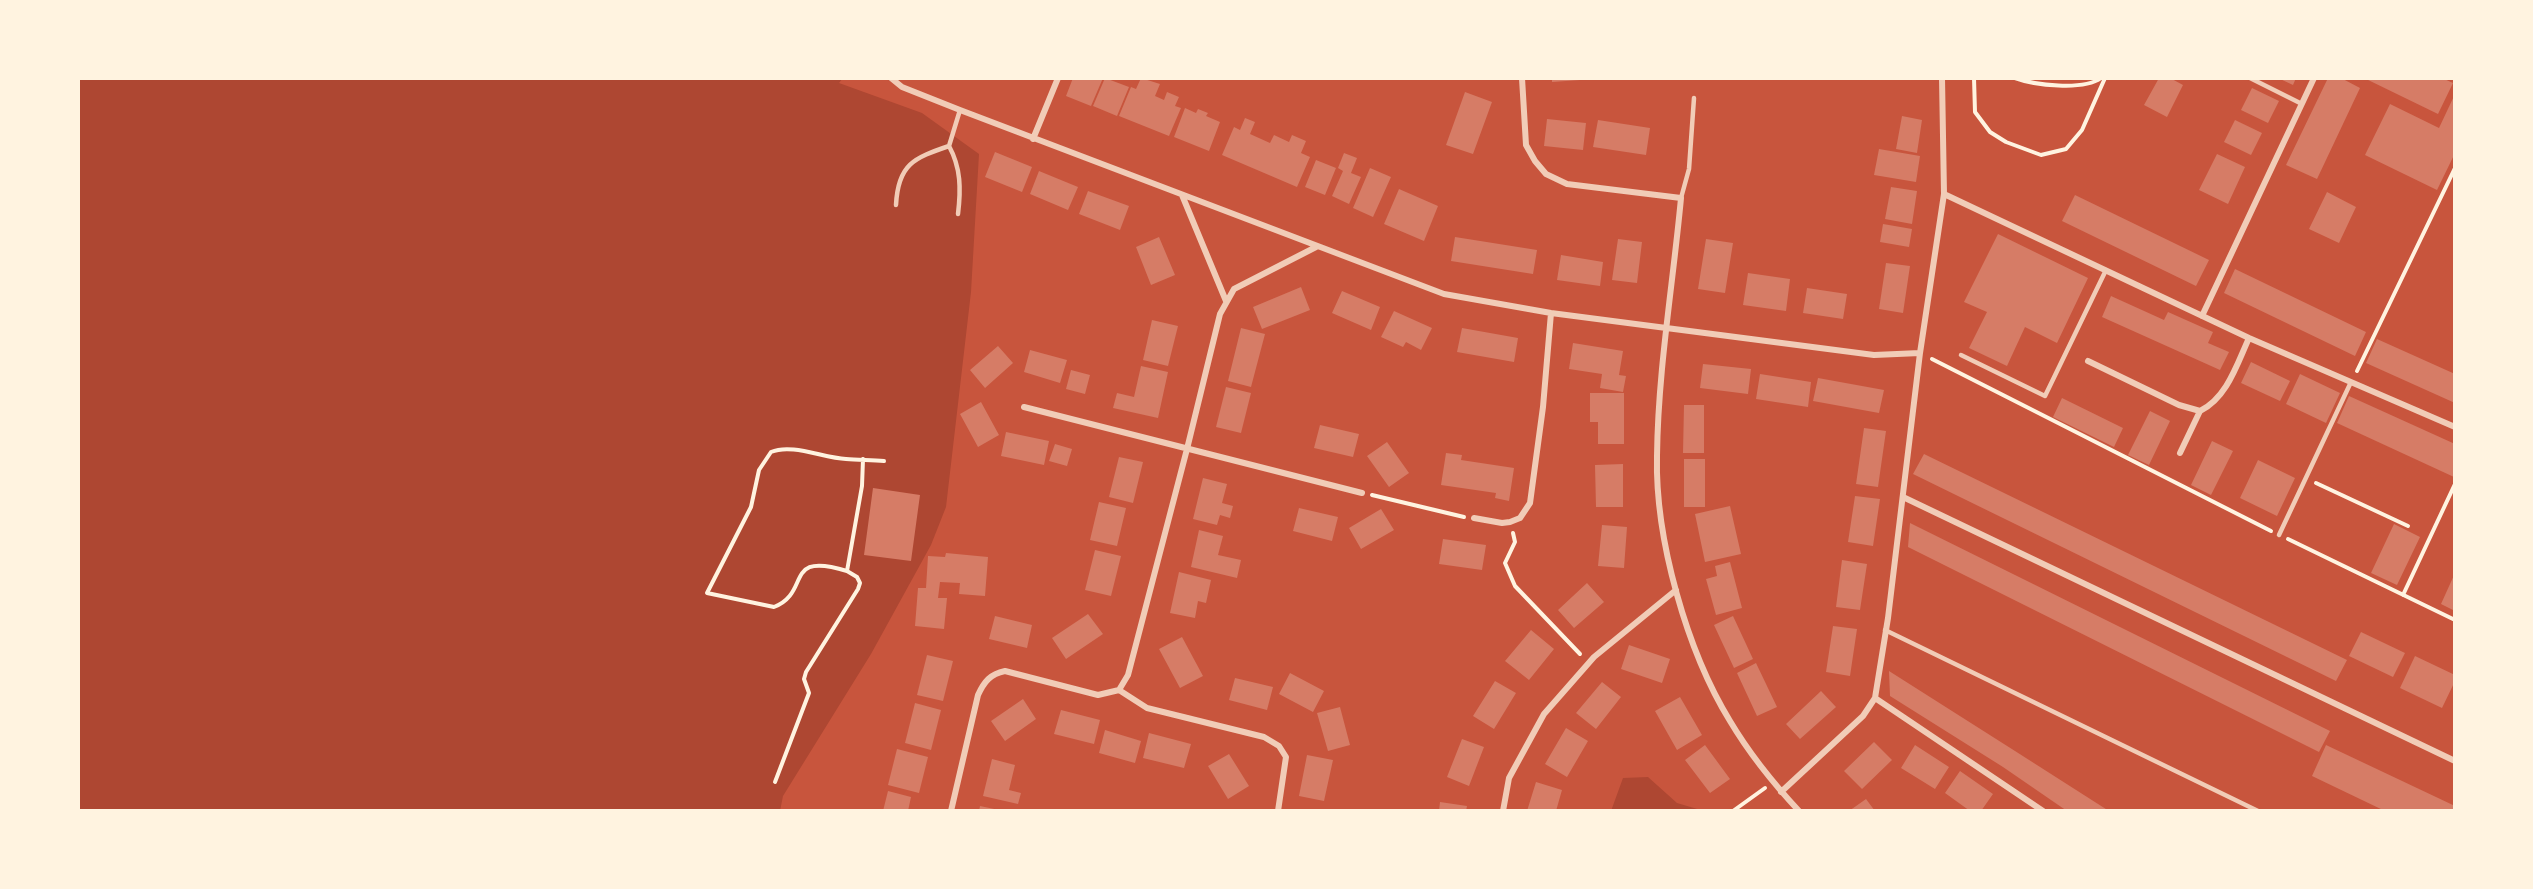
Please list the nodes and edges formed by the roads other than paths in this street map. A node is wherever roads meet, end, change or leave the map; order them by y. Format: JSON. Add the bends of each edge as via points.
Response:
{"nodes":[{"id":1,"x":891,"y":78,"type":"edge"},
{"id":2,"x":1058,"y":78,"type":"edge"},
{"id":3,"x":1522,"y":78,"type":"edge"},
{"id":4,"x":1942,"y":78,"type":"edge"},
{"id":5,"x":2250,"y":78,"type":"edge"},
{"id":6,"x":2314,"y":78,"type":"edge"},
{"id":7,"x":1694,"y":98,"type":"dead end"},
{"id":8,"x":2302,"y":104,"type":"junction"},
{"id":9,"x":960,"y":110,"type":"junction"},
{"id":10,"x":1033,"y":139,"type":"junction"},
{"id":11,"x":949,"y":146,"type":"junction"},
{"id":12,"x":1944,"y":194,"type":"junction"},
{"id":13,"x":1182,"y":195,"type":"junction"},
{"id":14,"x":1681,"y":198,"type":"junction"},
{"id":15,"x":896,"y":205,"type":"dead end"},
{"id":16,"x":958,"y":214,"type":"dead end"},
{"id":17,"x":1316,"y":247,"type":"junction"},
{"id":18,"x":2106,"y":270,"type":"junction"},
{"id":19,"x":1226,"y":301,"type":"junction"},
{"id":20,"x":1551,"y":313,"type":"junction"},
{"id":21,"x":2202,"y":316,"type":"junction"},
{"id":22,"x":1668,"y":329,"type":"junction"},
{"id":23,"x":2249,"y":338,"type":"junction"},
{"id":24,"x":1920,"y":353,"type":"junction"},
{"id":25,"x":1961,"y":355,"type":"dead end"},
{"id":26,"x":2088,"y":361,"type":"dead end"},
{"id":27,"x":2351,"y":382,"type":"junction"},
{"id":28,"x":1024,"y":406,"type":"dead end"},
{"id":29,"x":2200,"y":411,"type":"junction"},
{"id":30,"x":2455,"y":428,"type":"edge"},
{"id":31,"x":1187,"y":449,"type":"junction"},
{"id":32,"x":2180,"y":453,"type":"dead end"},
{"id":33,"x":1362,"y":493,"type":"road end"},
{"id":34,"x":1903,"y":497,"type":"junction"},
{"id":35,"x":1474,"y":518,"type":"road end"},
{"id":36,"x":2279,"y":535,"type":"road end"},
{"id":37,"x":1676,"y":590,"type":"junction"},
{"id":38,"x":1885,"y":630,"type":"junction"},
{"id":39,"x":1119,"y":690,"type":"junction"},
{"id":40,"x":1875,"y":698,"type":"junction"},
{"id":41,"x":2455,"y":761,"type":"edge"},
{"id":42,"x":1781,"y":792,"type":"junction"},
{"id":43,"x":951,"y":811,"type":"edge"},
{"id":44,"x":1278,"y":811,"type":"edge"},
{"id":45,"x":1503,"y":811,"type":"edge"},
{"id":46,"x":1799,"y":811,"type":"edge"},
{"id":47,"x":2043,"y":811,"type":"edge"},
{"id":48,"x":2258,"y":811,"type":"edge"}],
"edges":[{"from":1,"to":9,"type":"street","via":[[902,87]]},
{"from":2,"to":10,"type":"street"},
{"from":3,"to":14,"type":"street","via":[[1526,146],[1546,174],[1567,184]]},
{"from":4,"to":12,"type":"street"},
{"from":5,"to":8,"type":"lane"},
{"from":6,"to":8,"type":"street"},
{"from":7,"to":14,"type":"lane","via":[[1689,169]]},
{"from":8,"to":21,"type":"street"},
{"from":9,"to":10,"type":"street"},
{"from":9,"to":11,"type":"lane"},
{"from":10,"to":13,"type":"street"},
{"from":11,"to":15,"type":"lane","via":[[922,155],[903,172]]},
{"from":11,"to":16,"type":"lane","via":[[958,162],[960,177]]},
{"from":12,"to":18,"type":"street"},
{"from":12,"to":24,"type":"street"},
{"from":13,"to":17,"type":"street"},
{"from":13,"to":19,"type":"street"},
{"from":14,"to":22,"type":"street"},
{"from":17,"to":19,"type":"street","via":[[1243,283]]},
{"from":17,"to":20,"type":"street","via":[[1444,294]]},
{"from":18,"to":21,"type":"street"},
{"from":18,"to":25,"type":"lane","via":[[2045,396]]},
{"from":19,"to":31,"type":"street"},
{"from":20,"to":22,"type":"street"},
{"from":20,"to":35,"type":"street","via":[[1530,503],[1520,518],[1510,522]]},
{"from":21,"to":23,"type":"street"},
{"from":22,"to":24,"type":"street","via":[[1874,355]]},
{"from":22,"to":37,"type":"street","via":[[1657,458],[1661,520]]},
{"from":23,"to":27,"type":"street"},
{"from":23,"to":29,"type":"street","via":[[2222,394]]},
{"from":24,"to":34,"type":"street"},
{"from":26,"to":29,"type":"street","via":[[2179,405]]},
{"from":27,"to":30,"type":"street"},
{"from":27,"to":36,"type":"lane"},
{"from":28,"to":31,"type":"street"},
{"from":29,"to":32,"type":"street"},
{"from":31,"to":33,"type":"street"},
{"from":31,"to":39,"type":"street","via":[[1128,675]]},
{"from":34,"to":38,"type":"street"},
{"from":34,"to":41,"type":"street"},
{"from":37,"to":42,"type":"street","via":[[1713,690],[1730,722]]},
{"from":37,"to":45,"type":"street","via":[[1589,663],[1544,714],[1509,778]]},
{"from":38,"to":40,"type":"street"},
{"from":38,"to":48,"type":"lane"},
{"from":39,"to":43,"type":"street","via":[[1098,695],[1005,671],[996,673],[984,683],[978,696]]},
{"from":39,"to":44,"type":"street","via":[[1147,708],[1264,737],[1279,746],[1286,757]]},
{"from":40,"to":42,"type":"street","via":[[1863,716]]},
{"from":40,"to":47,"type":"street"},
{"from":42,"to":46,"type":"street"}]}
